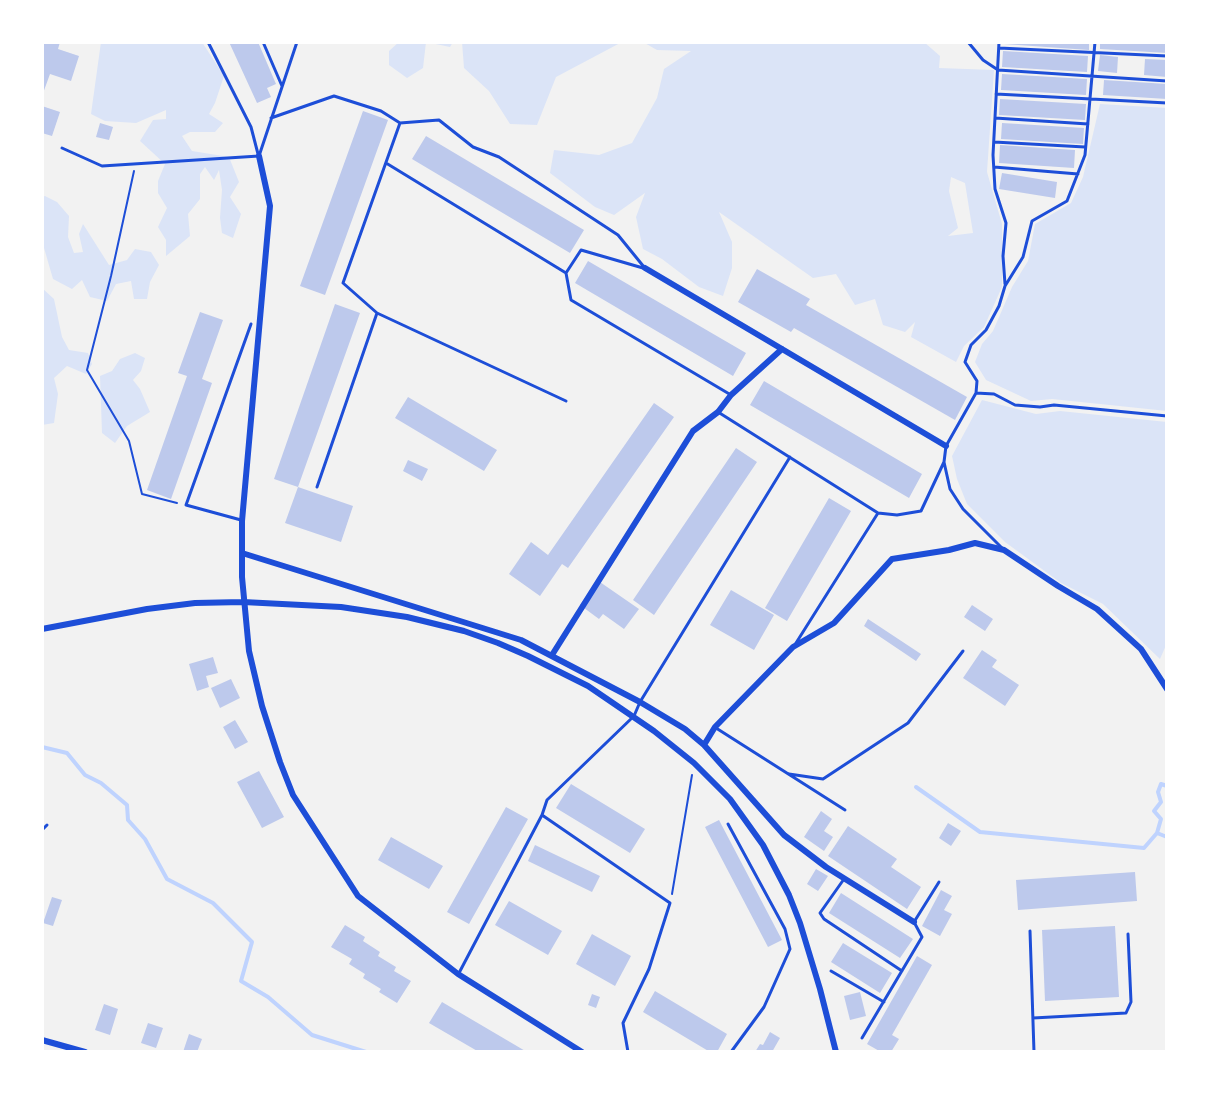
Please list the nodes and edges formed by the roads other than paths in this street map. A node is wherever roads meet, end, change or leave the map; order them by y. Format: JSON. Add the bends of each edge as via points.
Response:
{"nodes":[{"id":1,"x":208,"y":42,"type":"edge"},
{"id":2,"x":262,"y":42,"type":"edge"},
{"id":3,"x":297,"y":42,"type":"edge"},
{"id":4,"x":968,"y":42,"type":"edge"},
{"id":5,"x":999,"y":42,"type":"edge"},
{"id":6,"x":1095,"y":42,"type":"edge"},
{"id":7,"x":999,"y":48,"type":"junction"},
{"id":8,"x":1094,"y":53,"type":"junction"},
{"id":9,"x":1167,"y":56,"type":"edge"},
{"id":10,"x":998,"y":70,"type":"junction"},
{"id":11,"x":1092,"y":76,"type":"junction"},
{"id":12,"x":1167,"y":81,"type":"edge"},
{"id":13,"x":282,"y":86,"type":"junction"},
{"id":14,"x":996,"y":94,"type":"junction"},
{"id":15,"x":1090,"y":99,"type":"junction"},
{"id":16,"x":1167,"y":103,"type":"edge"},
{"id":17,"x":272,"y":118,"type":"junction"},
{"id":18,"x":995,"y":118,"type":"junction"},
{"id":19,"x":400,"y":123,"type":"junction"},
{"id":20,"x":1088,"y":124,"type":"junction"},
{"id":21,"x":994,"y":141,"type":"junction"},
{"id":22,"x":1085,"y":147,"type":"junction"},
{"id":23,"x":62,"y":148,"type":"dead end"},
{"id":24,"x":259,"y":156,"type":"junction"},
{"id":25,"x":386,"y":163,"type":"junction"},
{"id":26,"x":994,"y":167,"type":"junction"},
{"id":27,"x":1078,"y":174,"type":"junction"},
{"id":28,"x":645,"y":268,"type":"junction"},
{"id":29,"x":566,"y":273,"type":"junction"},
{"id":30,"x":1005,"y":286,"type":"junction"},
{"id":31,"x":377,"y":314,"type":"junction"},
{"id":32,"x":251,"y":324,"type":"dead end"},
{"id":33,"x":782,"y":349,"type":"junction"},
{"id":34,"x":976,"y":393,"type":"junction"},
{"id":35,"x":731,"y":395,"type":"junction"},
{"id":36,"x":566,"y":401,"type":"dead end"},
{"id":37,"x":718,"y":412,"type":"junction"},
{"id":38,"x":1167,"y":416,"type":"edge"},
{"id":39,"x":946,"y":446,"type":"junction"},
{"id":40,"x":790,"y":457,"type":"junction"},
{"id":41,"x":944,"y":462,"type":"junction"},
{"id":42,"x":317,"y":488,"type":"dead end"},
{"id":43,"x":878,"y":513,"type":"junction"},
{"id":44,"x":242,"y":521,"type":"junction"},
{"id":45,"x":1004,"y":550,"type":"junction"},
{"id":46,"x":243,"y":553,"type":"junction"},
{"id":47,"x":243,"y":602,"type":"junction"},
{"id":48,"x":42,"y":629,"type":"edge"},
{"id":49,"x":793,"y":647,"type":"junction"},
{"id":50,"x":963,"y":651,"type":"dead end"},
{"id":51,"x":552,"y":655,"type":"junction"},
{"id":52,"x":1167,"y":689,"type":"edge"},
{"id":53,"x":640,"y":702,"type":"junction"},
{"id":54,"x":634,"y":716,"type":"junction"},
{"id":55,"x":715,"y":727,"type":"junction"},
{"id":56,"x":704,"y":745,"type":"junction"},
{"id":57,"x":789,"y":774,"type":"junction"},
{"id":58,"x":845,"y":810,"type":"dead end"},
{"id":59,"x":542,"y":815,"type":"junction"},
{"id":60,"x":728,"y":824,"type":"dead end"},
{"id":61,"x":47,"y":825,"type":"dead end"},
{"id":62,"x":42,"y":830,"type":"edge"},
{"id":63,"x":844,"y":879,"type":"junction"},
{"id":64,"x":939,"y":882,"type":"dead end"},
{"id":65,"x":914,"y":922,"type":"junction"},
{"id":66,"x":1030,"y":931,"type":"dead end"},
{"id":67,"x":1128,"y":934,"type":"dead end"},
{"id":68,"x":831,"y":970,"type":"dead end"},
{"id":69,"x":902,"y":971,"type":"junction"},
{"id":70,"x":458,"y":974,"type":"junction"},
{"id":71,"x":884,"y":1002,"type":"junction"},
{"id":72,"x":1033,"y":1018,"type":"junction"},
{"id":73,"x":862,"y":1038,"type":"dead end"},
{"id":74,"x":42,"y":1040,"type":"edge"},
{"id":75,"x":86,"y":1052,"type":"edge"},
{"id":76,"x":582,"y":1052,"type":"edge"},
{"id":77,"x":628,"y":1052,"type":"edge"},
{"id":78,"x":731,"y":1052,"type":"edge"},
{"id":79,"x":836,"y":1052,"type":"edge"},
{"id":80,"x":1034,"y":1052,"type":"edge"}],
"edges":[{"from":1,"to":24,"type":"lane","via":[[251,127]]},
{"from":2,"to":13,"type":"lane"},
{"from":3,"to":13,"type":"lane"},
{"from":4,"to":10,"type":"lane"},
{"from":5,"to":7,"type":"lane"},
{"from":6,"to":8,"type":"lane"},
{"from":7,"to":8,"type":"lane"},
{"from":7,"to":10,"type":"lane"},
{"from":8,"to":9,"type":"lane"},
{"from":8,"to":11,"type":"lane"},
{"from":10,"to":11,"type":"lane"},
{"from":10,"to":14,"type":"lane"},
{"from":11,"to":12,"type":"lane"},
{"from":11,"to":15,"type":"lane"},
{"from":13,"to":17,"type":"lane"},
{"from":14,"to":15,"type":"lane"},
{"from":14,"to":18,"type":"lane"},
{"from":15,"to":16,"type":"lane"},
{"from":15,"to":20,"type":"lane"},
{"from":17,"to":19,"type":"lane","via":[[334,96],[381,111]]},
{"from":17,"to":24,"type":"lane"},
{"from":18,"to":20,"type":"lane"},
{"from":18,"to":21,"type":"lane"},
{"from":19,"to":25,"type":"lane"},
{"from":19,"to":28,"type":"lane","via":[[439,120],[472,147],[499,158],[618,235]]},
{"from":20,"to":22,"type":"lane"},
{"from":21,"to":22,"type":"lane"},
{"from":21,"to":26,"type":"lane"},
{"from":22,"to":27,"type":"lane"},
{"from":23,"to":24,"type":"lane","via":[[102,166]]},
{"from":24,"to":44,"type":"street","via":[[270,206]]},
{"from":25,"to":29,"type":"lane"},
{"from":25,"to":31,"type":"lane","via":[[343,283]]},
{"from":26,"to":27,"type":"lane"},
{"from":26,"to":30,"type":"lane","via":[[995,189],[1006,223]]},
{"from":27,"to":30,"type":"lane","via":[[1067,201],[1032,221],[1023,257]]},
{"from":28,"to":29,"type":"lane","via":[[581,250]]},
{"from":28,"to":33,"type":"street"},
{"from":29,"to":35,"type":"lane","via":[[571,300]]},
{"from":30,"to":34,"type":"lane","via":[[995,314],[971,345],[965,362],[977,381]]},
{"from":31,"to":36,"type":"lane"},
{"from":31,"to":42,"type":"lane"},
{"from":32,"to":44,"type":"lane","via":[[186,505]]},
{"from":33,"to":35,"type":"street"},
{"from":33,"to":39,"type":"street"},
{"from":34,"to":38,"type":"lane","via":[[994,394],[1015,405]]},
{"from":34,"to":39,"type":"lane"},
{"from":35,"to":37,"type":"street"},
{"from":37,"to":40,"type":"lane"},
{"from":37,"to":51,"type":"street","via":[[693,431]]},
{"from":39,"to":41,"type":"lane"},
{"from":40,"to":43,"type":"lane"},
{"from":40,"to":53,"type":"lane"},
{"from":41,"to":43,"type":"lane","via":[[921,511]]},
{"from":41,"to":45,"type":"lane","via":[[950,489],[963,509]]},
{"from":43,"to":49,"type":"lane"},
{"from":44,"to":46,"type":"street"},
{"from":45,"to":49,"type":"street","via":[[975,543],[892,559],[834,623]]},
{"from":45,"to":52,"type":"street","via":[[1097,609],[1141,649]]},
{"from":46,"to":47,"type":"street"},
{"from":46,"to":51,"type":"street","via":[[521,640]]},
{"from":47,"to":48,"type":"street","via":[[172,605]]},
{"from":47,"to":54,"type":"street","via":[[377,611],[464,631],[528,656],[588,686]]},
{"from":47,"to":70,"type":"street","via":[[262,706],[293,795],[358,896]]},
{"from":49,"to":55,"type":"street"},
{"from":50,"to":57,"type":"lane","via":[[908,723],[823,779]]},
{"from":51,"to":53,"type":"street"},
{"from":53,"to":54,"type":"lane"},
{"from":53,"to":56,"type":"street"},
{"from":54,"to":59,"type":"lane","via":[[547,800]]},
{"from":54,"to":79,"type":"street","via":[[694,763],[730,799],[762,845],[800,923]]},
{"from":55,"to":56,"type":"street"},
{"from":55,"to":57,"type":"lane"},
{"from":56,"to":63,"type":"street","via":[[784,835]]},
{"from":57,"to":58,"type":"lane"},
{"from":59,"to":70,"type":"lane"},
{"from":59,"to":77,"type":"lane","via":[[670,903],[649,969],[623,1023]]},
{"from":60,"to":78,"type":"lane","via":[[785,929],[790,950],[764,1006]]},
{"from":61,"to":62,"type":"lane"},
{"from":63,"to":65,"type":"street"},
{"from":63,"to":69,"type":"lane","via":[[820,913]]},
{"from":64,"to":65,"type":"lane"},
{"from":65,"to":69,"type":"lane","via":[[922,937]]},
{"from":66,"to":72,"type":"lane"},
{"from":67,"to":72,"type":"lane","via":[[1131,1002],[1126,1012]]},
{"from":68,"to":71,"type":"lane"},
{"from":69,"to":71,"type":"lane"},
{"from":70,"to":76,"type":"street"},
{"from":71,"to":73,"type":"lane"},
{"from":72,"to":80,"type":"lane"},
{"from":74,"to":75,"type":"street"}]}
